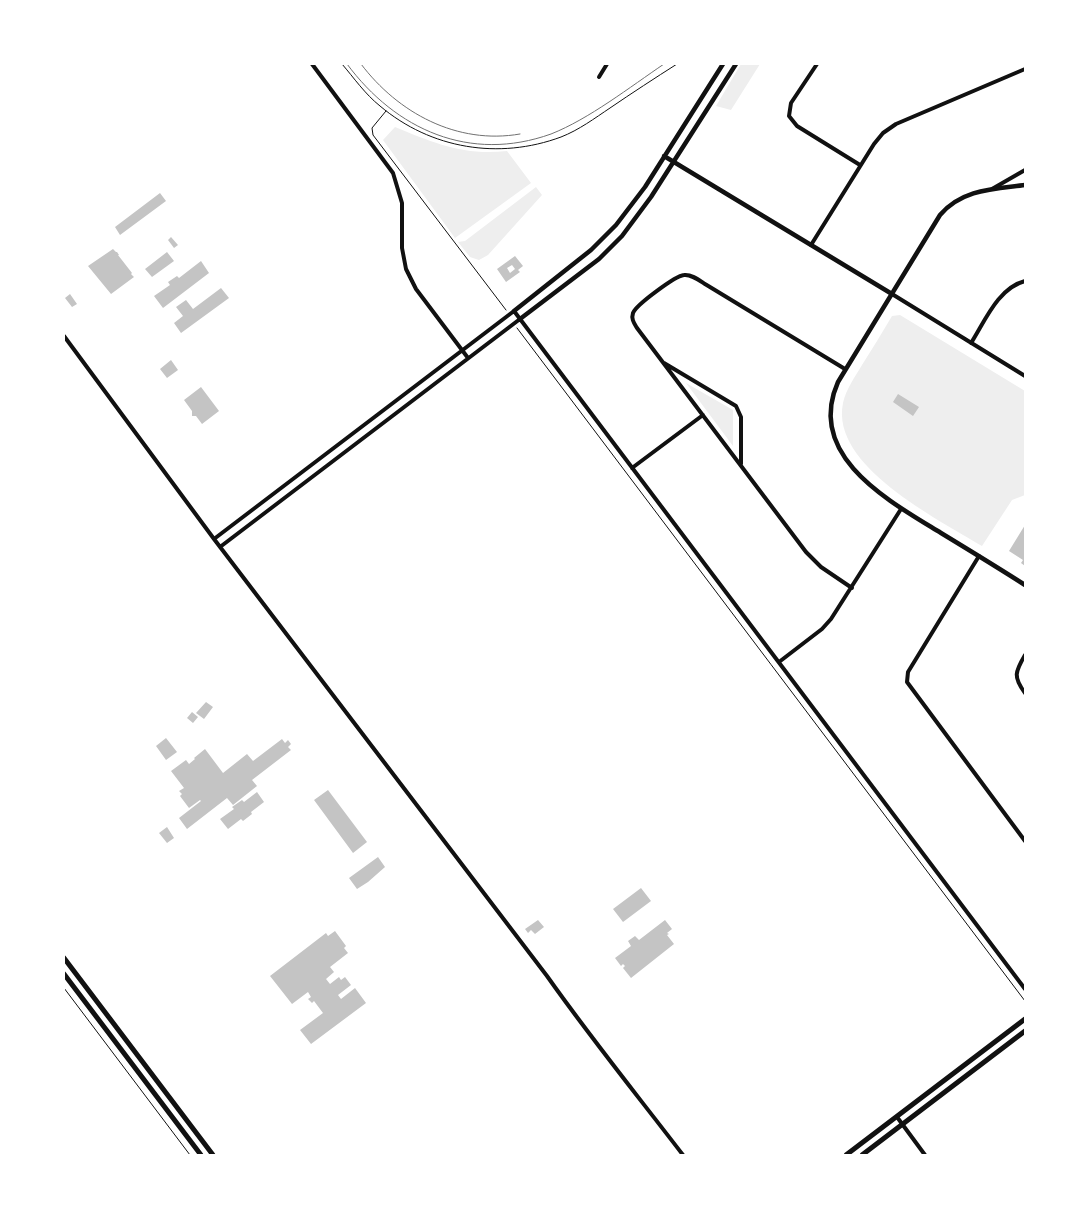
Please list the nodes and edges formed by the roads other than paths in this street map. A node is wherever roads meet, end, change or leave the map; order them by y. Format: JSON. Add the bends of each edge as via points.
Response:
{"nodes":[{"id":1,"x":312,"y":64,"type":"edge"},
{"id":2,"x":608,"y":64,"type":"edge"},
{"id":3,"x":723,"y":64,"type":"edge"},
{"id":4,"x":736,"y":64,"type":"edge"},
{"id":5,"x":817,"y":64,"type":"edge"},
{"id":6,"x":1025,"y":69,"type":"edge"},
{"id":7,"x":599,"y":77,"type":"dead end"},
{"id":8,"x":664,"y":156,"type":"junction"},
{"id":9,"x":675,"y":161,"type":"junction"},
{"id":10,"x":860,"y":165,"type":"junction"},
{"id":11,"x":1025,"y":170,"type":"edge"},
{"id":12,"x":1025,"y":186,"type":"edge"},
{"id":13,"x":990,"y":190,"type":"junction"},
{"id":14,"x":811,"y":245,"type":"junction"},
{"id":15,"x":1024,"y":281,"type":"edge"},
{"id":16,"x":892,"y":294,"type":"junction"},
{"id":17,"x":514,"y":311,"type":"junction"},
{"id":18,"x":520,"y":319,"type":"junction"},
{"id":19,"x":64,"y":336,"type":"edge"},
{"id":20,"x":971,"y":343,"type":"junction"},
{"id":21,"x":462,"y":350,"type":"junction"},
{"id":22,"x":468,"y":358,"type":"junction"},
{"id":23,"x":662,"y":362,"type":"junction"},
{"id":24,"x":845,"y":369,"type":"junction"},
{"id":25,"x":1025,"y":376,"type":"edge"},
{"id":26,"x":703,"y":414,"type":"junction"},
{"id":27,"x":741,"y":465,"type":"junction"},
{"id":28,"x":632,"y":468,"type":"junction"},
{"id":29,"x":901,"y":508,"type":"junction"},
{"id":30,"x":214,"y":539,"type":"junction"},
{"id":31,"x":220,"y":547,"type":"junction"},
{"id":32,"x":979,"y":556,"type":"junction"},
{"id":33,"x":1025,"y":585,"type":"edge"},
{"id":34,"x":852,"y":588,"type":"junction"},
{"id":35,"x":1025,"y":655,"type":"edge"},
{"id":36,"x":778,"y":662,"type":"junction"},
{"id":37,"x":1025,"y":693,"type":"edge"},
{"id":38,"x":1025,"y":841,"type":"edge"},
{"id":39,"x":64,"y":958,"type":"edge"},
{"id":40,"x":64,"y":974,"type":"edge"},
{"id":41,"x":1025,"y":989,"type":"edge"},
{"id":42,"x":1025,"y":1019,"type":"edge"},
{"id":43,"x":1025,"y":1031,"type":"edge"},
{"id":44,"x":897,"y":1117,"type":"junction"},
{"id":45,"x":903,"y":1125,"type":"junction"},
{"id":46,"x":201,"y":1155,"type":"edge"},
{"id":47,"x":213,"y":1155,"type":"edge"},
{"id":48,"x":683,"y":1155,"type":"edge"},
{"id":49,"x":846,"y":1155,"type":"edge"},
{"id":50,"x":862,"y":1155,"type":"edge"},
{"id":51,"x":925,"y":1155,"type":"edge"}],
"edges":[{"from":1,"to":21,"type":"street","via":[[393,173],[402,204],[406,269],[416,289]]},
{"from":2,"to":7,"type":"street"},
{"from":3,"to":8,"type":"street"},
{"from":4,"to":9,"type":"street"},
{"from":5,"to":10,"type":"street","via":[[792,103],[789,116],[797,126]]},
{"from":6,"to":10,"type":"street","via":[[889,128]]},
{"from":8,"to":9,"type":"street"},
{"from":8,"to":17,"type":"street","via":[[630,208],[610,231]]},
{"from":9,"to":14,"type":"street"},
{"from":9,"to":18,"type":"street","via":[[640,213],[611,248]]},
{"from":10,"to":14,"type":"street"},
{"from":11,"to":13,"type":"street"},
{"from":12,"to":13,"type":"street"},
{"from":13,"to":16,"type":"street","via":[[962,197],[945,210]]},
{"from":14,"to":16,"type":"street"},
{"from":15,"to":20,"type":"street","via":[[1000,297]]},
{"from":16,"to":20,"type":"street"},
{"from":16,"to":24,"type":"street"},
{"from":17,"to":18,"type":"street"},
{"from":17,"to":21,"type":"street"},
{"from":18,"to":22,"type":"street"},
{"from":18,"to":28,"type":"street"},
{"from":19,"to":30,"type":"street"},
{"from":20,"to":25,"type":"street"},
{"from":21,"to":22,"type":"street"},
{"from":21,"to":30,"type":"street"},
{"from":22,"to":31,"type":"street"},
{"from":23,"to":24,"type":"street","via":[[632,316],[636,308],[684,275],[705,284]]},
{"from":23,"to":26,"type":"street"},
{"from":23,"to":27,"type":"street","via":[[736,406],[740,417]]},
{"from":24,"to":29,"type":"street","via":[[831,404],[833,436],[858,474]]},
{"from":26,"to":27,"type":"street"},
{"from":26,"to":28,"type":"street"},
{"from":27,"to":34,"type":"street","via":[[806,552],[821,567]]},
{"from":28,"to":36,"type":"street"},
{"from":29,"to":32,"type":"street"},
{"from":29,"to":34,"type":"street"},
{"from":30,"to":31,"type":"street"},
{"from":31,"to":48,"type":"street"},
{"from":32,"to":33,"type":"street"},
{"from":32,"to":38,"type":"street","via":[[906,679]]},
{"from":34,"to":36,"type":"street","via":[[828,623]]},
{"from":35,"to":37,"type":"street","via":[[1016,676]]},
{"from":36,"to":41,"type":"street"},
{"from":39,"to":47,"type":"main road"},
{"from":40,"to":46,"type":"main road"},
{"from":42,"to":44,"type":"main road"},
{"from":43,"to":45,"type":"main road"},
{"from":44,"to":45,"type":"street"},
{"from":44,"to":49,"type":"main road"},
{"from":45,"to":50,"type":"main road"},
{"from":45,"to":51,"type":"street"}]}
